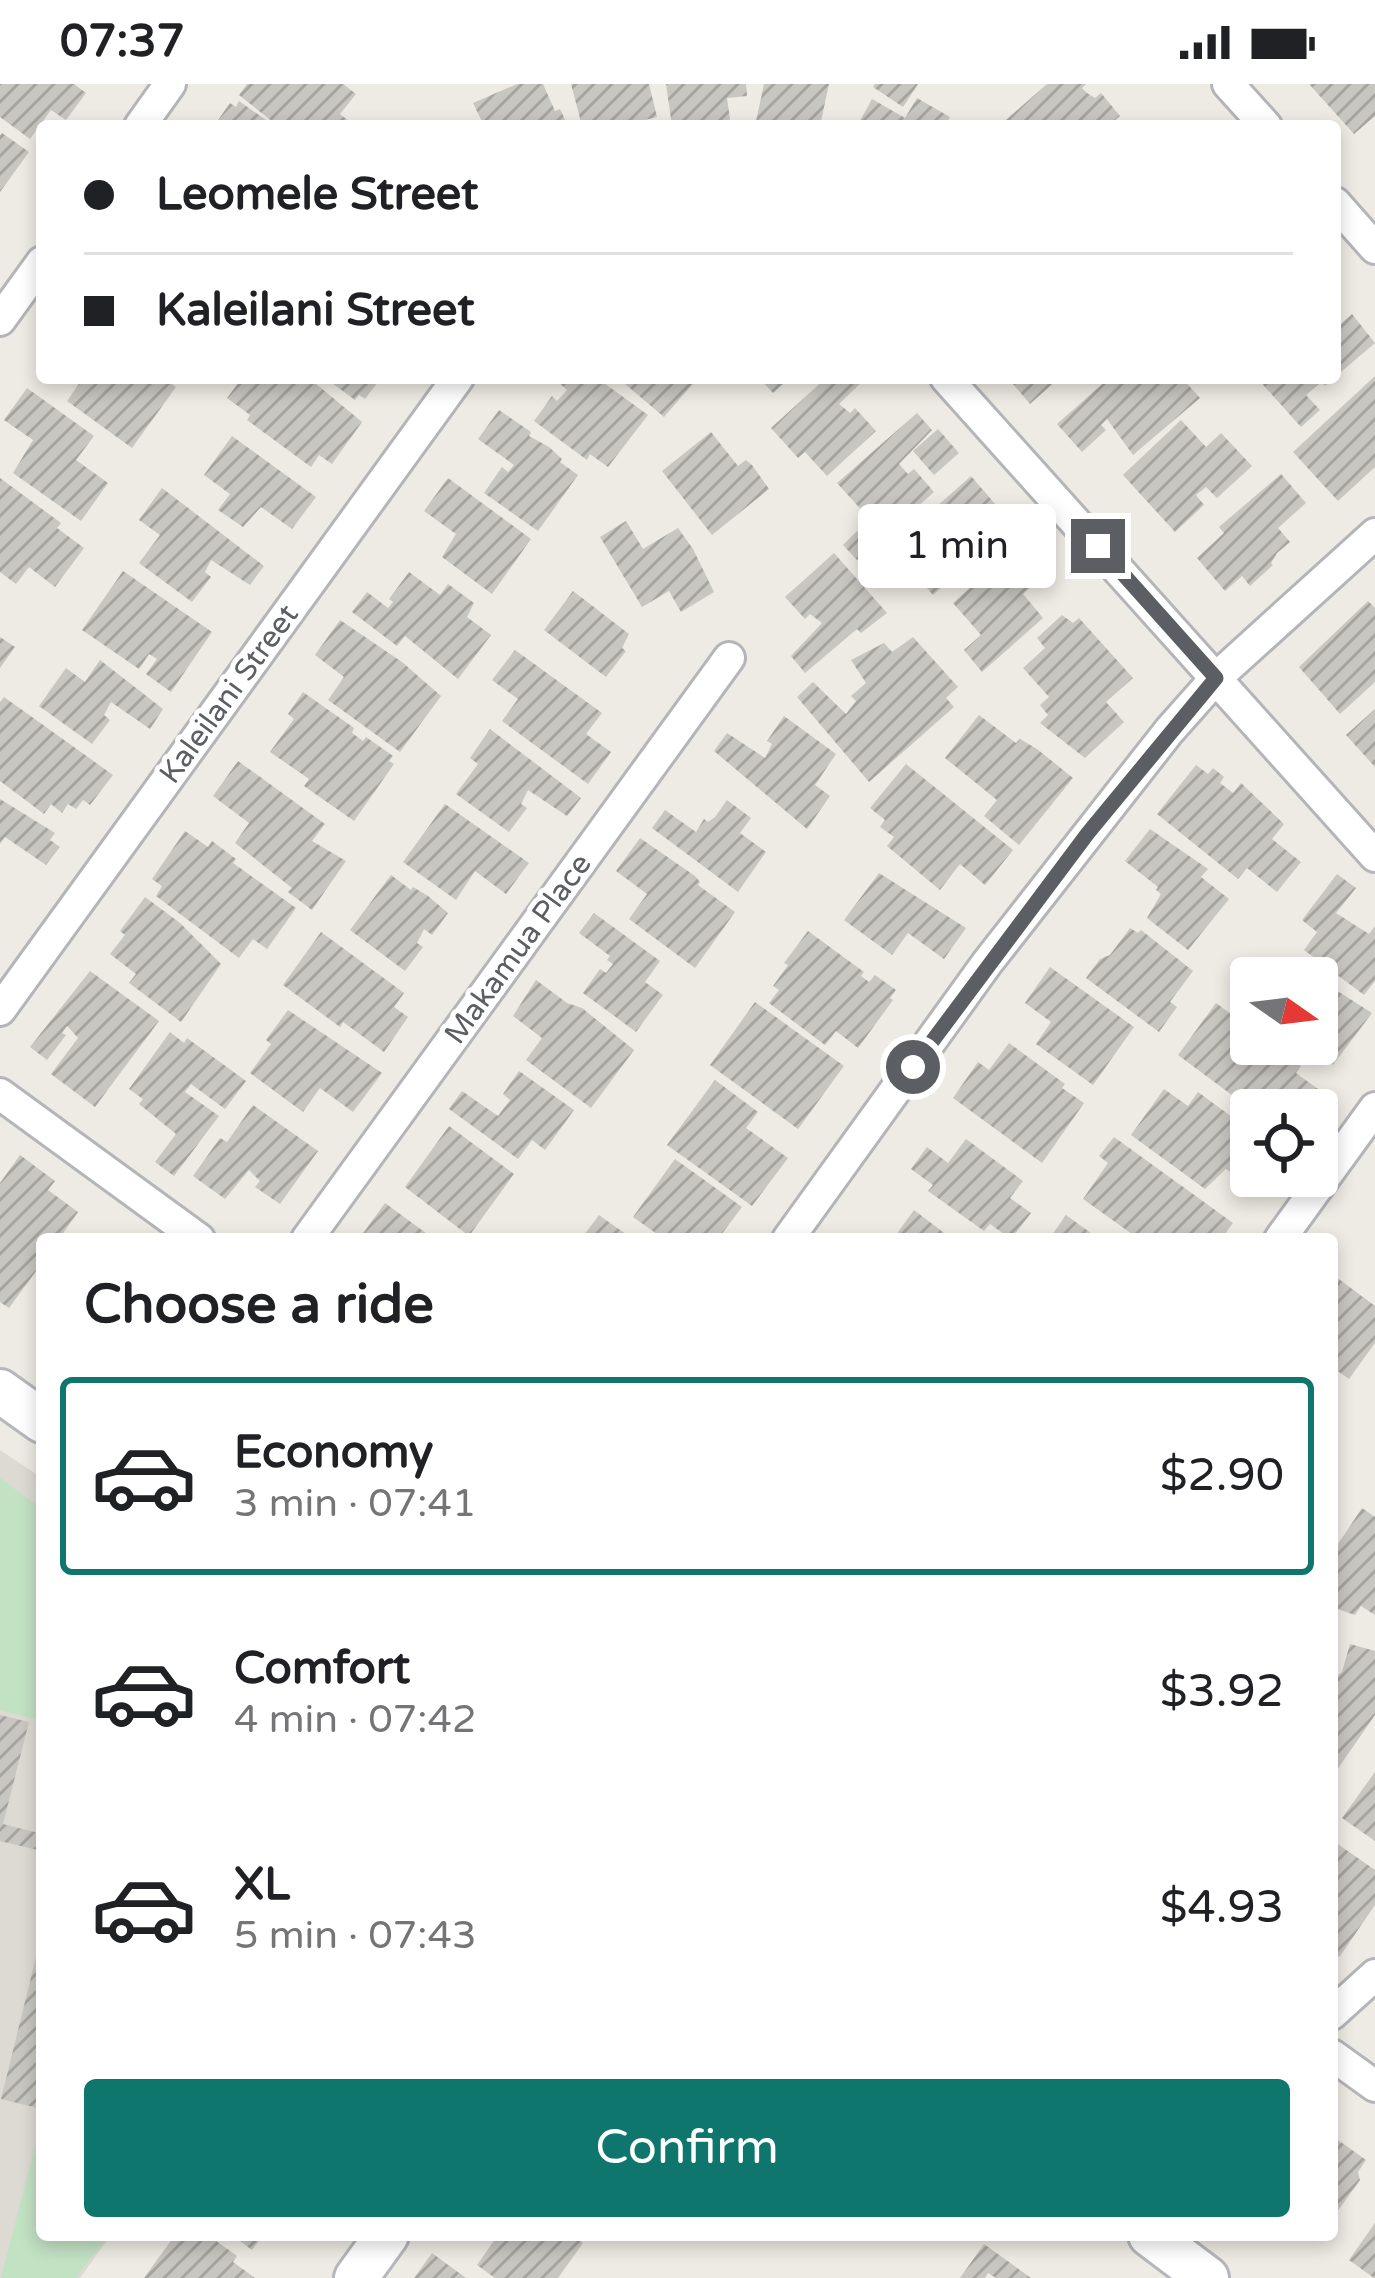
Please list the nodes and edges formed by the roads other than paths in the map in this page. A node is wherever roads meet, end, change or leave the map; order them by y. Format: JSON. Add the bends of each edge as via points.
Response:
{"nodes":[{"id":1,"x":170,"y":84,"type":"edge"},
{"id":2,"x":1228,"y":84,"type":"edge"},
{"id":3,"x":144,"y":120,"type":"edge"},
{"id":4,"x":1261,"y":120,"type":"edge"},
{"id":5,"x":1341,"y":210,"type":"edge"},
{"id":6,"x":1375,"y":248,"type":"edge"},
{"id":7,"x":36,"y":270,"type":"edge"},
{"id":8,"x":0,"y":320,"type":"edge"},
{"id":9,"x":454,"y":384,"type":"edge"},
{"id":10,"x":951,"y":384,"type":"edge"},
{"id":11,"x":1375,"y":534,"type":"edge"},
{"id":12,"x":729,"y":658,"type":"dead end"},
{"id":13,"x":1216,"y":678,"type":"junction"},
{"id":14,"x":1375,"y":856,"type":"edge"},
{"id":15,"x":0,"y":1010,"type":"edge"},
{"id":16,"x":0,"y":1094,"type":"edge"},
{"id":17,"x":1375,"y":1108,"type":"edge"},
{"id":18,"x":191,"y":1233,"type":"edge"},
{"id":19,"x":311,"y":1233,"type":"edge"},
{"id":20,"x":792,"y":1233,"type":"edge"},
{"id":21,"x":1284,"y":1233,"type":"edge"},
{"id":22,"x":0,"y":1391,"type":"edge"},
{"id":23,"x":36,"y":1417,"type":"edge"},
{"id":24,"x":1375,"y":1975,"type":"edge"},
{"id":25,"x":1338,"y":2009,"type":"edge"},
{"id":26,"x":1338,"y":2059,"type":"edge"},
{"id":27,"x":1375,"y":2086,"type":"edge"},
{"id":28,"x":383,"y":2241,"type":"edge"},
{"id":29,"x":1158,"y":2241,"type":"edge"},
{"id":30,"x":356,"y":2278,"type":"edge"},
{"id":31,"x":1208,"y":2278,"type":"edge"}],
"edges":[{"from":1,"to":3,"type":"street"},
{"from":2,"to":4,"type":"street"},
{"from":5,"to":6,"type":"street"},
{"from":7,"to":8,"type":"street"},
{"from":9,"to":15,"type":"street","name":"Kaleilani Street"},
{"from":10,"to":13,"type":"street"},
{"from":11,"to":13,"type":"street"},
{"from":12,"to":19,"type":"street","name":"Makamua Place"},
{"from":13,"to":14,"type":"street"},
{"from":13,"to":20,"type":"street","via":[[987,963]]},
{"from":16,"to":18,"type":"street"},
{"from":17,"to":21,"type":"street"},
{"from":22,"to":23,"type":"main road"},
{"from":24,"to":25,"type":"street"},
{"from":26,"to":27,"type":"street"},
{"from":28,"to":30,"type":"main road"},
{"from":29,"to":31,"type":"main road"}]}
